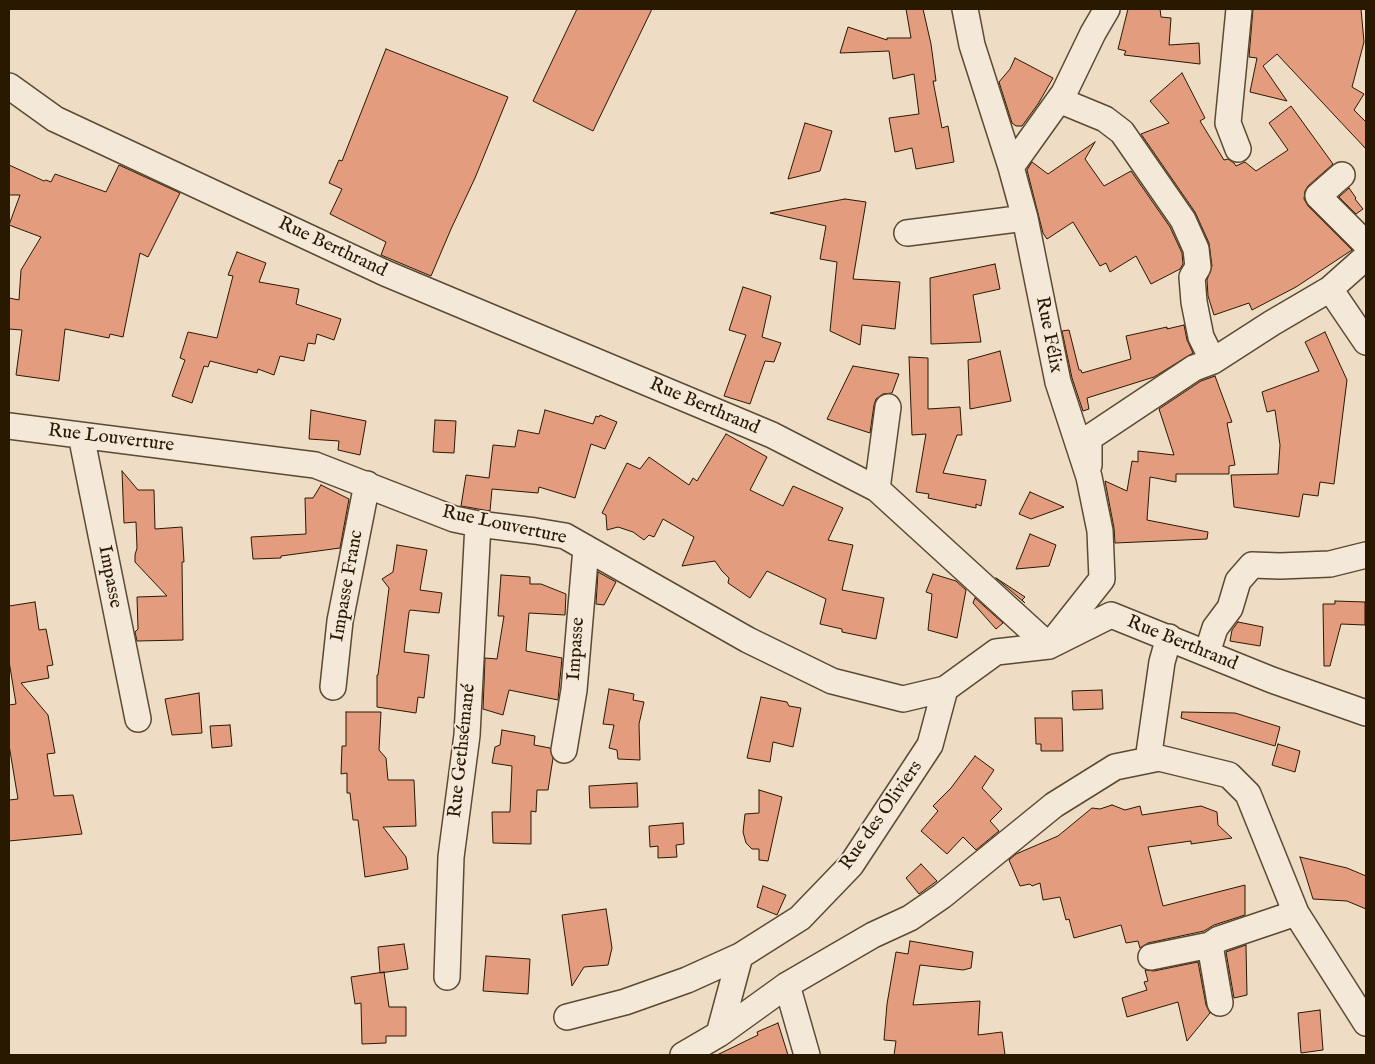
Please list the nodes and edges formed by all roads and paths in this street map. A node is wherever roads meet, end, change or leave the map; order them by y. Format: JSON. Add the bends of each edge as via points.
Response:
{"nodes":[{"id":1,"x":964,"y":9,"type":"edge"},
{"id":2,"x":1108,"y":9,"type":"edge"},
{"id":3,"x":1239,"y":9,"type":"edge"},
{"id":4,"x":9,"y":86,"type":"edge"},
{"id":5,"x":1059,"y":100,"type":"junction"},
{"id":6,"x":1238,"y":150,"type":"dead end"},
{"id":7,"x":1011,"y":167,"type":"junction"},
{"id":8,"x":1342,"y":175,"type":"dead end"},
{"id":9,"x":1024,"y":218,"type":"junction"},
{"id":10,"x":907,"y":233,"type":"dead end"},
{"id":11,"x":1366,"y":244,"type":"edge"},
{"id":12,"x":1366,"y":257,"type":"edge"},
{"id":13,"x":1330,"y":289,"type":"junction"},
{"id":14,"x":1366,"y":342,"type":"edge"},
{"id":15,"x":1212,"y":361,"type":"junction"},
{"id":16,"x":888,"y":407,"type":"dead end"},
{"id":17,"x":9,"y":426,"type":"edge"},
{"id":18,"x":81,"y":435,"type":"junction"},
{"id":19,"x":1089,"y":478,"type":"junction"},
{"id":20,"x":367,"y":484,"type":"junction"},
{"id":21,"x":877,"y":489,"type":"junction"},
{"id":22,"x":478,"y":524,"type":"junction"},
{"id":23,"x":586,"y":548,"type":"junction"},
{"id":24,"x":1366,"y":555,"type":"edge"},
{"id":25,"x":1169,"y":637,"type":"junction"},
{"id":26,"x":1049,"y":646,"type":"junction"},
{"id":27,"x":1207,"y":653,"type":"junction"},
{"id":28,"x":333,"y":688,"type":"dead end"},
{"id":29,"x":945,"y":689,"type":"junction"},
{"id":30,"x":1366,"y":713,"type":"edge"},
{"id":31,"x":138,"y":718,"type":"dead end"},
{"id":32,"x":564,"y":750,"type":"dead end"},
{"id":33,"x":1148,"y":760,"type":"junction"},
{"id":34,"x":1296,"y":913,"type":"junction"},
{"id":35,"x":1210,"y":945,"type":"junction"},
{"id":36,"x":740,"y":956,"type":"junction"},
{"id":37,"x":1151,"y":957,"type":"dead end"},
{"id":38,"x":447,"y":977,"type":"dead end"},
{"id":39,"x":787,"y":984,"type":"junction"},
{"id":40,"x":1220,"y":1003,"type":"dead end"},
{"id":41,"x":566,"y":1017,"type":"dead end"},
{"id":42,"x":1366,"y":1023,"type":"edge"},
{"id":43,"x":719,"y":1034,"type":"junction"},
{"id":44,"x":683,"y":1055,"type":"edge"},
{"id":45,"x":807,"y":1055,"type":"edge"}],
"edges":[{"from":1,"to":7,"type":"street","name":"Rue Félix","via":[[972,45]]},
{"from":2,"to":5,"type":"street"},
{"from":3,"to":6,"type":"street","via":[[1228,123]]},
{"from":4,"to":21,"type":"street","name":"Rue Berthrand","via":[[55,118],[385,273],[772,435]]},
{"from":5,"to":7,"type":"street"},
{"from":5,"to":15,"type":"street","via":[[1106,119],[1122,132],[1183,220],[1196,249],[1198,267],[1192,277],[1194,302],[1201,337]]},
{"from":7,"to":9,"type":"street","name":"Rue Félix"},
{"from":8,"to":11,"type":"street","via":[[1318,196]]},
{"from":9,"to":10,"type":"street"},
{"from":9,"to":19,"type":"street","name":"Rue Félix","via":[[1058,382]]},
{"from":12,"to":13,"type":"street"},
{"from":13,"to":14,"type":"street"},
{"from":13,"to":15,"type":"street"},
{"from":15,"to":19,"type":"street","via":[[1194,368],[1088,438]]},
{"from":16,"to":21,"type":"street"},
{"from":17,"to":18,"type":"street","name":"Rue Louverture"},
{"from":18,"to":20,"type":"street","name":"Rue Louverture","via":[[315,465]]},
{"from":18,"to":31,"type":"street","name":"Impasse"},
{"from":19,"to":26,"type":"street","name":"Rue Félix","via":[[1100,531],[1102,579]]},
{"from":20,"to":22,"type":"street","name":"Rue Louverture","via":[[454,519]]},
{"from":20,"to":28,"type":"street","name":"Impasse Franc","via":[[340,621]]},
{"from":21,"to":26,"type":"street","name":"Rue Berthrand"},
{"from":22,"to":23,"type":"street","name":"Rue Louverture","via":[[565,536]]},
{"from":22,"to":38,"type":"street","name":"Rue Gethsémané","via":[[467,735],[451,856]]},
{"from":23,"to":29,"type":"street","name":"Rue Louverture","via":[[748,640],[832,681],[903,699]]},
{"from":23,"to":32,"type":"street","name":"Impasse","via":[[574,690]]},
{"from":24,"to":27,"type":"street","via":[[1330,564],[1252,565],[1238,581],[1230,608],[1215,628]]},
{"from":25,"to":26,"type":"street","name":"Rue Berthrand","via":[[1111,615]]},
{"from":25,"to":27,"type":"street","name":"Rue Berthrand"},
{"from":25,"to":33,"type":"street","via":[[1162,662]]},
{"from":26,"to":29,"type":"street","name":"Rue Louverture","via":[[996,652]]},
{"from":27,"to":30,"type":"street","name":"Rue Berthrand"},
{"from":29,"to":36,"type":"street","name":"Rue des Oliviers","via":[[930,745],[851,865],[800,918]]},
{"from":33,"to":34,"type":"street","via":[[1159,758],[1229,775],[1248,794]]},
{"from":33,"to":39,"type":"street","via":[[1115,767],[1054,805],[910,918],[873,935]]},
{"from":34,"to":35,"type":"street","via":[[1219,938]]},
{"from":34,"to":42,"type":"street"},
{"from":35,"to":37,"type":"street"},
{"from":35,"to":40,"type":"street"},
{"from":36,"to":41,"type":"street","name":"Rue des Oliviers","via":[[687,980]]},
{"from":36,"to":43,"type":"street"},
{"from":39,"to":43,"type":"street"},
{"from":39,"to":45,"type":"street"},
{"from":43,"to":44,"type":"street"}]}
